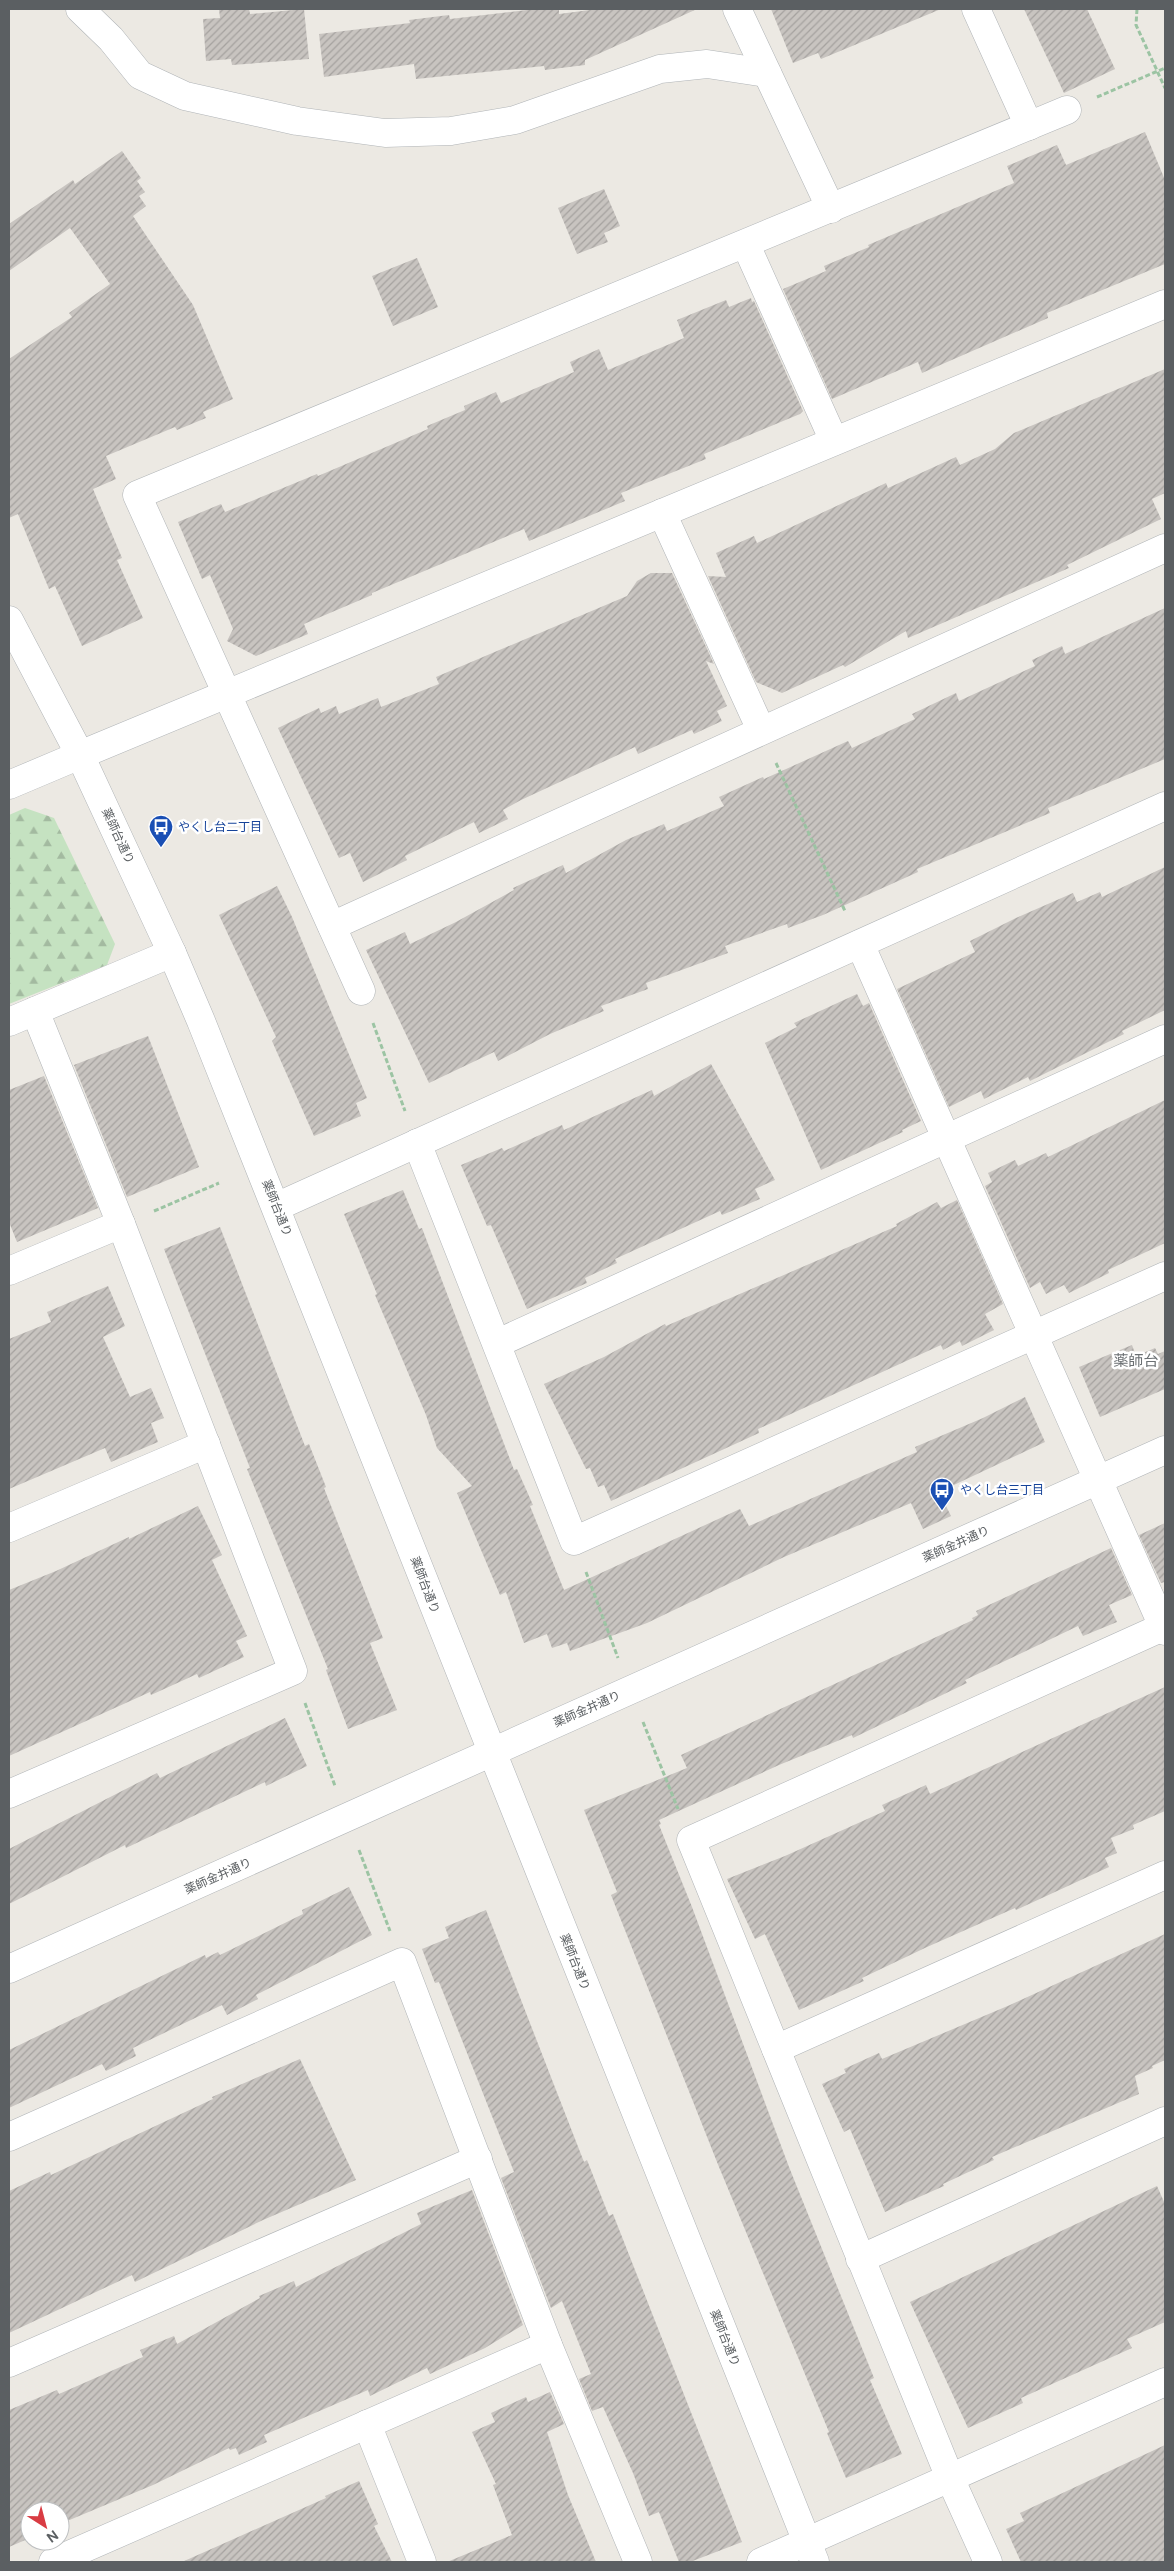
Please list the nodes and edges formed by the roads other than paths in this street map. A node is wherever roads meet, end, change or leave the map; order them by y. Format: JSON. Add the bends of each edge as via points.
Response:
{"nodes":[{"id":1,"x":80,"y":9,"type":"edge"},
{"id":2,"x":738,"y":9,"type":"edge"},
{"id":3,"x":976,"y":9,"type":"edge"},
{"id":4,"x":767,"y":73,"type":"junction"},
{"id":5,"x":1067,"y":110,"type":"road end"},
{"id":6,"x":1029,"y":126,"type":"junction"},
{"id":7,"x":831,"y":209,"type":"junction"},
{"id":8,"x":746,"y":244,"type":"junction"},
{"id":9,"x":1165,"y":304,"type":"edge"},
{"id":10,"x":834,"y":441,"type":"junction"},
{"id":11,"x":662,"y":513,"type":"junction"},
{"id":12,"x":1165,"y":548,"type":"edge"},
{"id":13,"x":9,"y":620,"type":"edge"},
{"id":14,"x":227,"y":694,"type":"junction"},
{"id":15,"x":761,"y":730,"type":"junction"},
{"id":16,"x":80,"y":755,"type":"junction"},
{"id":17,"x":9,"y":785,"type":"edge"},
{"id":18,"x":1165,"y":806,"type":"edge"},
{"id":19,"x":332,"y":926,"type":"junction"},
{"id":20,"x":860,"y":944,"type":"junction"},
{"id":21,"x":172,"y":953,"type":"junction"},
{"id":22,"x":361,"y":991,"type":"road end"},
{"id":23,"x":35,"y":1011,"type":"junction"},
{"id":24,"x":9,"y":1022,"type":"edge"},
{"id":25,"x":1165,"y":1039,"type":"edge"},
{"id":26,"x":946,"y":1137,"type":"junction"},
{"id":27,"x":417,"y":1143,"type":"junction"},
{"id":28,"x":276,"y":1206,"type":"junction"},
{"id":29,"x":121,"y":1224,"type":"junction"},
{"id":30,"x":9,"y":1271,"type":"edge"},
{"id":31,"x":1165,"y":1276,"type":"edge"},
{"id":32,"x":1034,"y":1335,"type":"junction"},
{"id":33,"x":498,"y":1343,"type":"junction"},
{"id":34,"x":206,"y":1444,"type":"junction"},
{"id":35,"x":1165,"y":1450,"type":"edge"},
{"id":36,"x":1098,"y":1480,"type":"junction"},
{"id":37,"x":9,"y":1528,"type":"edge"},
{"id":38,"x":1165,"y":1628,"type":"edge"},
{"id":39,"x":491,"y":1752,"type":"junction"},
{"id":40,"x":9,"y":1794,"type":"edge"},
{"id":41,"x":1165,"y":1875,"type":"edge"},
{"id":42,"x":9,"y":1970,"type":"edge"},
{"id":43,"x":776,"y":2049,"type":"junction"},
{"id":44,"x":1165,"y":2121,"type":"edge"},
{"id":45,"x":9,"y":2137,"type":"edge"},
{"id":46,"x":478,"y":2159,"type":"junction"},
{"id":47,"x":860,"y":2258,"type":"junction"},
{"id":48,"x":548,"y":2345,"type":"junction"},
{"id":49,"x":9,"y":2363,"type":"edge"},
{"id":50,"x":1165,"y":2382,"type":"edge"},
{"id":51,"x":367,"y":2424,"type":"junction"},
{"id":52,"x":950,"y":2478,"type":"junction"},
{"id":53,"x":811,"y":2552,"type":"edge"},
{"id":54,"x":53,"y":2562,"type":"edge"},
{"id":55,"x":422,"y":2562,"type":"edge"},
{"id":56,"x":638,"y":2562,"type":"edge"},
{"id":57,"x":760,"y":2562,"type":"edge"},
{"id":58,"x":988,"y":2562,"type":"edge"}],
"edges":[{"from":1,"to":4,"type":"street","via":[[111,39],[140,75],[185,96],[297,121],[385,133],[451,130],[515,120],[660,68],[707,64]]},
{"from":2,"to":4,"type":"street"},
{"from":3,"to":6,"type":"street"},
{"from":4,"to":7,"type":"street"},
{"from":5,"to":6,"type":"street"},
{"from":6,"to":7,"type":"street"},
{"from":7,"to":8,"type":"street"},
{"from":8,"to":10,"type":"street"},
{"from":8,"to":14,"type":"street","via":[[137,495]]},
{"from":9,"to":10,"type":"street"},
{"from":10,"to":11,"type":"street"},
{"from":11,"to":14,"type":"street"},
{"from":11,"to":15,"type":"street"},
{"from":12,"to":15,"type":"street"},
{"from":13,"to":16,"type":"street","name":"薬師台通り"},
{"from":14,"to":16,"type":"street"},
{"from":14,"to":19,"type":"street"},
{"from":15,"to":19,"type":"street"},
{"from":16,"to":17,"type":"street"},
{"from":16,"to":21,"type":"street","name":"薬師台通り"},
{"from":18,"to":20,"type":"street"},
{"from":19,"to":22,"type":"street"},
{"from":20,"to":26,"type":"street"},
{"from":20,"to":27,"type":"street"},
{"from":21,"to":23,"type":"street"},
{"from":21,"to":28,"type":"street","name":"薬師台通り"},
{"from":23,"to":24,"type":"street"},
{"from":23,"to":29,"type":"street"},
{"from":25,"to":26,"type":"street"},
{"from":26,"to":32,"type":"street"},
{"from":26,"to":33,"type":"street"},
{"from":27,"to":28,"type":"street"},
{"from":27,"to":33,"type":"street"},
{"from":28,"to":39,"type":"street","name":"薬師台通り"},
{"from":29,"to":30,"type":"street"},
{"from":29,"to":34,"type":"street"},
{"from":31,"to":32,"type":"street"},
{"from":32,"to":33,"type":"street","via":[[574,1542]]},
{"from":32,"to":36,"type":"street"},
{"from":34,"to":37,"type":"street"},
{"from":34,"to":40,"type":"street","via":[[293,1672]]},
{"from":35,"to":36,"type":"street","name":"薬師金井通り"},
{"from":36,"to":38,"type":"street"},
{"from":36,"to":39,"type":"street","name":"薬師金井通り"},
{"from":38,"to":43,"type":"street","via":[[691,1840]]},
{"from":39,"to":42,"type":"street","name":"薬師金井通り"},
{"from":39,"to":53,"type":"street","name":"薬師台通り"},
{"from":41,"to":43,"type":"street"},
{"from":43,"to":47,"type":"street"},
{"from":44,"to":47,"type":"street"},
{"from":45,"to":46,"type":"street","via":[[402,1962]]},
{"from":46,"to":48,"type":"street"},
{"from":46,"to":49,"type":"street"},
{"from":47,"to":52,"type":"street"},
{"from":48,"to":51,"type":"street"},
{"from":48,"to":56,"type":"street"},
{"from":50,"to":52,"type":"street"},
{"from":51,"to":54,"type":"street"},
{"from":51,"to":55,"type":"street"},
{"from":52,"to":53,"type":"street"},
{"from":52,"to":58,"type":"street"},
{"from":53,"to":57,"type":"street"}]}
